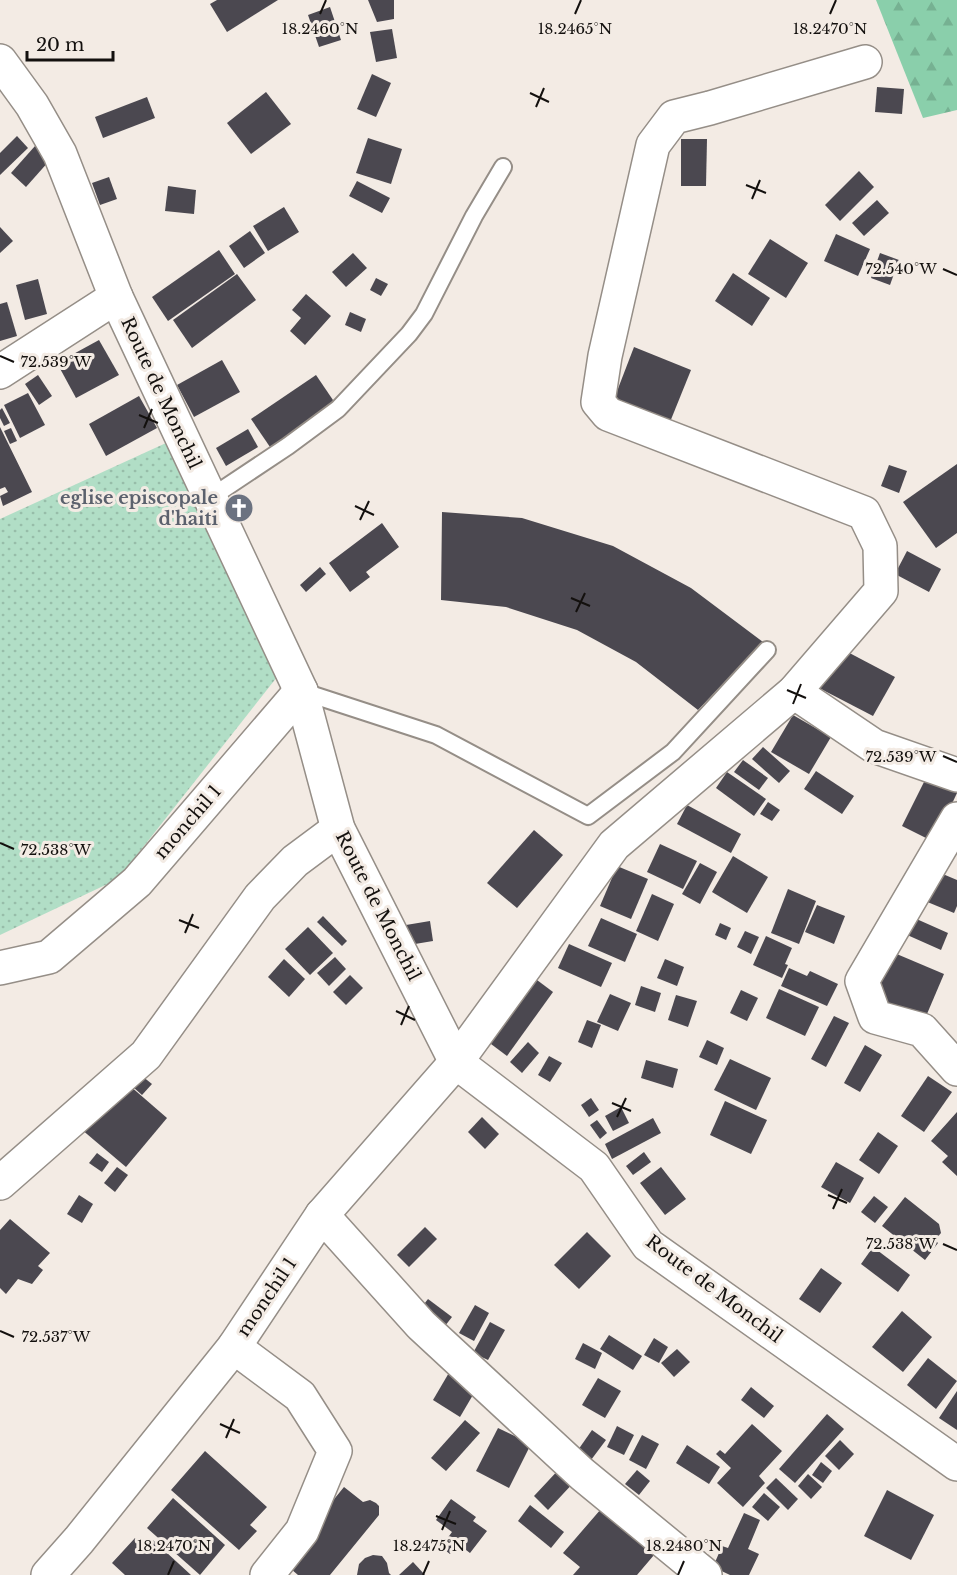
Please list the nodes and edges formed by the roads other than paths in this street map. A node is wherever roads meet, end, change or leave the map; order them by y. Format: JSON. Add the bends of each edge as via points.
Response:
{"nodes":[{"id":1,"x":0,"y":60,"type":"edge"},
{"id":2,"x":865,"y":62,"type":"dead end"},
{"id":3,"x":503,"y":167,"type":"dead end"},
{"id":4,"x":116,"y":297,"type":"junction"},
{"id":5,"x":0,"y":372,"type":"edge"},
{"id":6,"x":210,"y":498,"type":"junction"},
{"id":7,"x":767,"y":650,"type":"dead end"},
{"id":8,"x":300,"y":691,"type":"junction"},
{"id":9,"x":794,"y":692,"type":"junction"},
{"id":10,"x":957,"y":775,"type":"edge"},
{"id":11,"x":957,"y":819,"type":"edge"},
{"id":12,"x":338,"y":829,"type":"junction"},
{"id":13,"x":0,"y":968,"type":"edge"},
{"id":14,"x":456,"y":1062,"type":"junction"},
{"id":15,"x":957,"y":1070,"type":"edge"},
{"id":16,"x":0,"y":1183,"type":"edge"},
{"id":17,"x":322,"y":1215,"type":"junction"},
{"id":18,"x":234,"y":1347,"type":"junction"},
{"id":19,"x":957,"y":1464,"type":"edge"},
{"id":20,"x":48,"y":1575,"type":"edge"},
{"id":21,"x":267,"y":1575,"type":"edge"},
{"id":22,"x":705,"y":1575,"type":"edge"}],
"edges":[{"from":1,"to":4,"type":"street","name":"Route de Monchil","via":[[60,154]]},
{"from":2,"to":9,"type":"street","name":"monchil 1","via":[[674,117],[653,145],[598,402],[608,414],[864,513],[880,546],[881,591]]},
{"from":3,"to":6,"type":"lane","via":[[424,314],[409,334],[338,409]]},
{"from":4,"to":5,"type":"street"},
{"from":4,"to":6,"type":"street","name":"Route de Monchil"},
{"from":6,"to":8,"type":"street","name":"Route de Monchil"},
{"from":7,"to":8,"type":"lane","via":[[673,752],[588,816],[436,735]]},
{"from":8,"to":12,"type":"street","name":"Route de Monchil"},
{"from":8,"to":13,"type":"street","name":"monchil 1","via":[[137,882],[49,957]]},
{"from":9,"to":10,"type":"street","via":[[874,746]]},
{"from":9,"to":14,"type":"street","name":"monchil 1","via":[[614,845]]},
{"from":11,"to":15,"type":"street","via":[[862,981],[876,1017],[922,1030]]},
{"from":12,"to":14,"type":"street","name":"Route de Monchil"},
{"from":12,"to":16,"type":"street","via":[[295,861],[260,897],[146,1055]]},
{"from":14,"to":17,"type":"street","name":"monchil 1"},
{"from":14,"to":19,"type":"street","name":"Route de Monchil","via":[[594,1167],[648,1245]]},
{"from":17,"to":18,"type":"street","name":"monchil 1"},
{"from":17,"to":22,"type":"street","via":[[422,1325],[582,1474]]},
{"from":18,"to":20,"type":"street"},
{"from":18,"to":21,"type":"street","name":"monchil 1","via":[[300,1396],[335,1451],[302,1531]]}]}
